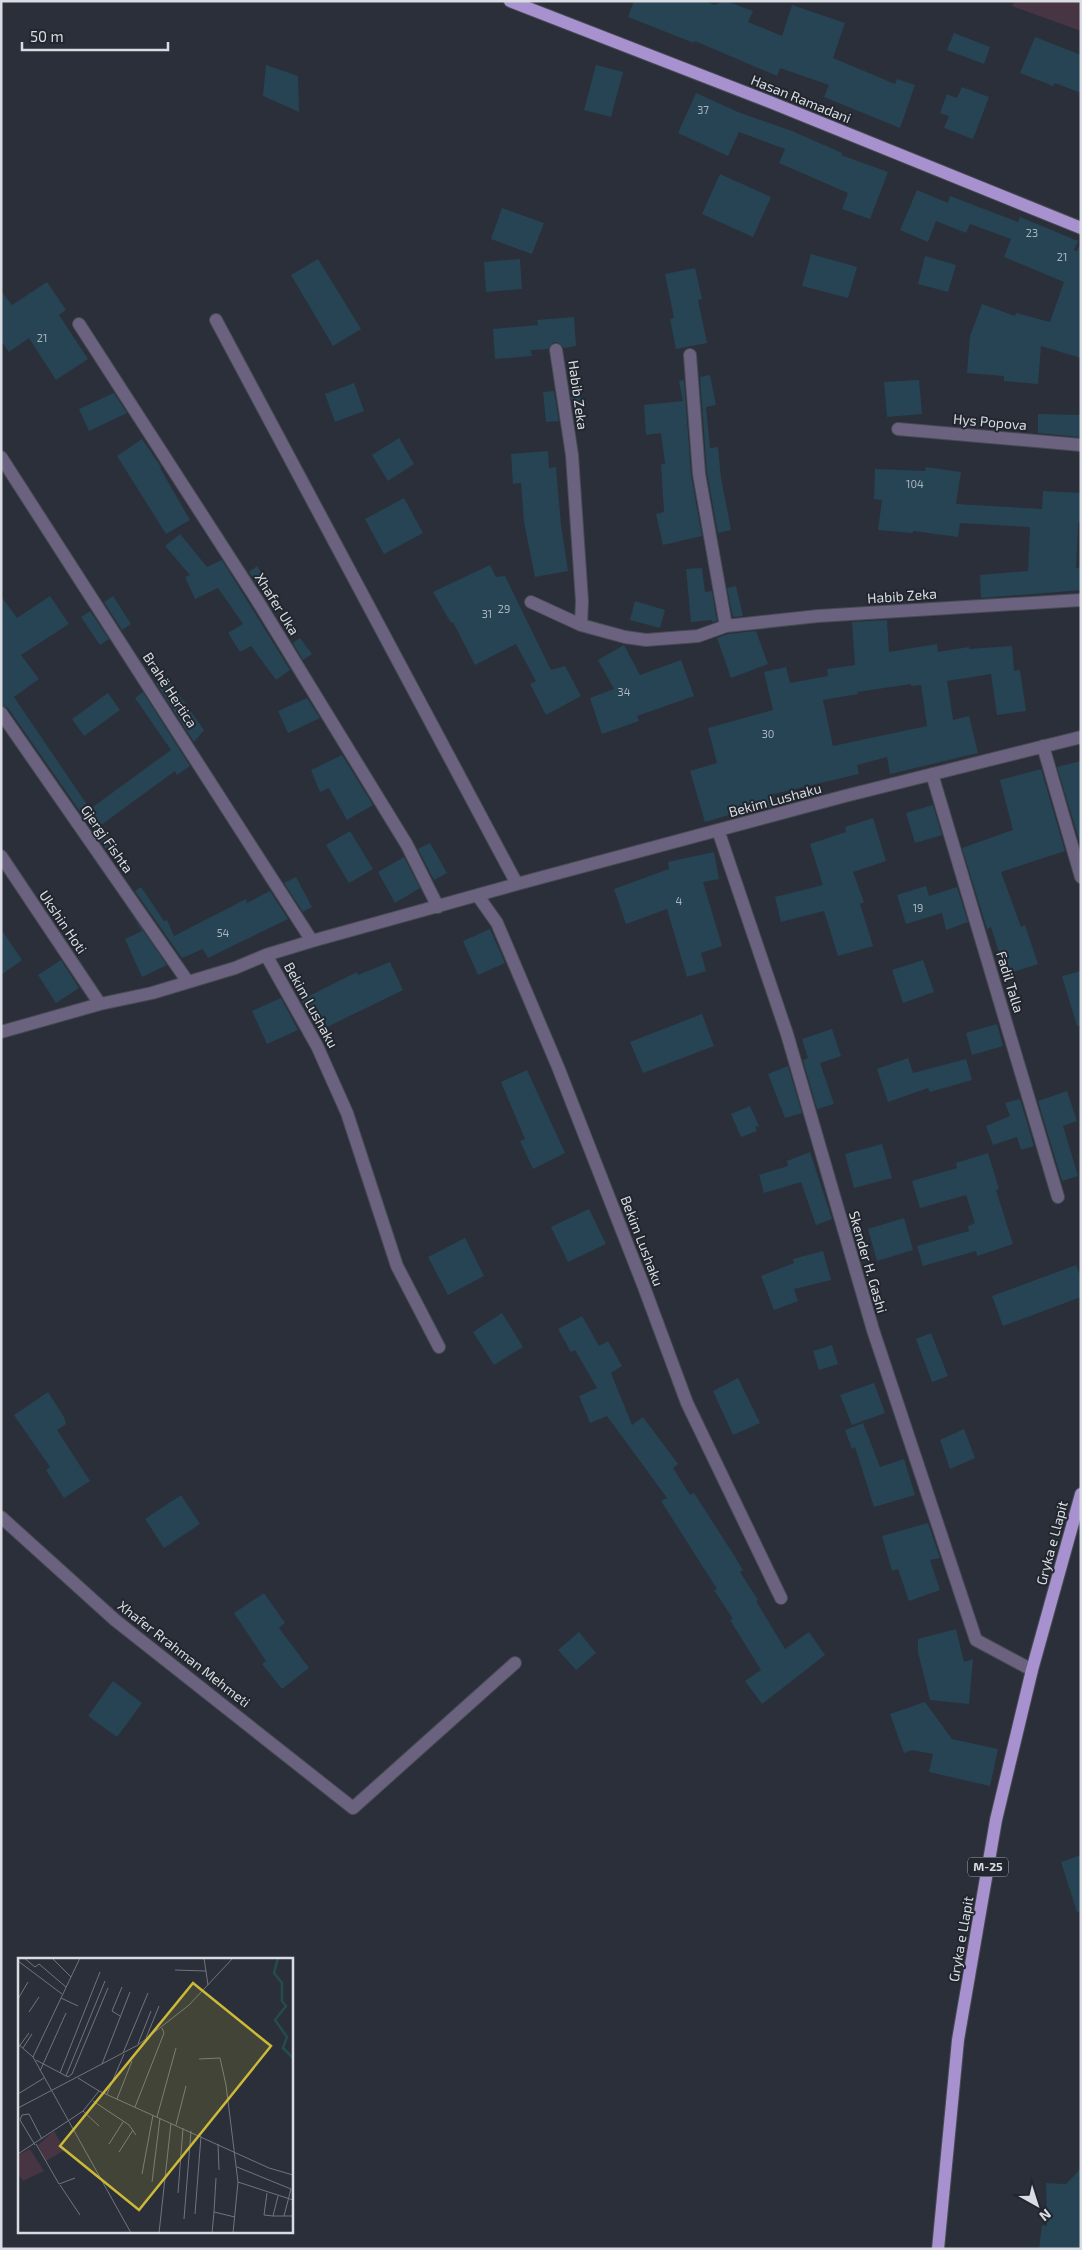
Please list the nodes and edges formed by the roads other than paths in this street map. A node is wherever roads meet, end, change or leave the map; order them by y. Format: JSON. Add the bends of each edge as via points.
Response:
{"nodes":[{"id":1,"x":510,"y":1,"type":"edge"},
{"id":2,"x":1081,"y":228,"type":"edge"},
{"id":3,"x":216,"y":320,"type":"dead end"},
{"id":4,"x":79,"y":324,"type":"dead end"},
{"id":5,"x":556,"y":350,"type":"dead end"},
{"id":6,"x":690,"y":355,"type":"dead end"},
{"id":7,"x":898,"y":430,"type":"dead end"},
{"id":8,"x":1081,"y":445,"type":"edge"},
{"id":9,"x":1,"y":458,"type":"edge"},
{"id":10,"x":1081,"y":600,"type":"edge"},
{"id":11,"x":531,"y":602,"type":"dead end"},
{"id":12,"x":581,"y":625,"type":"junction"},
{"id":13,"x":726,"y":626,"type":"junction"},
{"id":14,"x":1,"y":713,"type":"edge"},
{"id":15,"x":1081,"y":737,"type":"edge"},
{"id":16,"x":1043,"y":746,"type":"junction"},
{"id":17,"x":932,"y":774,"type":"junction"},
{"id":18,"x":718,"y":830,"type":"junction"},
{"id":19,"x":1,"y":856,"type":"edge"},
{"id":20,"x":1081,"y":877,"type":"edge"},
{"id":21,"x":517,"y":884,"type":"junction"},
{"id":22,"x":478,"y":896,"type":"junction"},
{"id":23,"x":438,"y":907,"type":"junction"},
{"id":24,"x":312,"y":941,"type":"junction"},
{"id":25,"x":266,"y":955,"type":"junction"},
{"id":26,"x":188,"y":982,"type":"junction"},
{"id":27,"x":100,"y":1004,"type":"junction"},
{"id":28,"x":1,"y":1032,"type":"edge"},
{"id":29,"x":1058,"y":1197,"type":"dead end"},
{"id":30,"x":439,"y":1347,"type":"dead end"},
{"id":31,"x":1081,"y":1494,"type":"edge"},
{"id":32,"x":1,"y":1517,"type":"edge"},
{"id":33,"x":781,"y":1598,"type":"dead end"},
{"id":34,"x":515,"y":1663,"type":"dead end"},
{"id":35,"x":1032,"y":1670,"type":"junction"},
{"id":36,"x":938,"y":2249,"type":"edge"}],
"edges":[{"from":1,"to":2,"type":"main road","name":"Hasan Ramadani"},
{"from":3,"to":21,"type":"street"},
{"from":4,"to":23,"type":"street","name":"Xhafer Uka","via":[[257,600],[407,845]]},
{"from":5,"to":12,"type":"street","name":"Habib Zeka","via":[[572,455]]},
{"from":6,"to":13,"type":"street","via":[[699,474]]},
{"from":7,"to":8,"type":"street","name":"Hys Popova"},
{"from":9,"to":24,"type":"street","name":"Brahë Hertica"},
{"from":10,"to":13,"type":"street","name":"Habib Zeka","via":[[818,616]]},
{"from":11,"to":12,"type":"street","name":"Habib Zeka"},
{"from":12,"to":13,"type":"street","name":"Habib Zeka","via":[[646,640],[698,636]]},
{"from":14,"to":26,"type":"street","name":"Gjergj Fishta"},
{"from":15,"to":16,"type":"street","name":"Bekim Lushaku"},
{"from":16,"to":17,"type":"street","name":"Bekim Lushaku"},
{"from":16,"to":20,"type":"street"},
{"from":17,"to":18,"type":"street","name":"Bekim Lushaku"},
{"from":17,"to":29,"type":"street","name":"Fadil Talla"},
{"from":18,"to":21,"type":"street","name":"Bekim Lushaku"},
{"from":18,"to":35,"type":"street","name":"Skender H. Gashi","via":[[787,1034],[873,1330],[976,1640]]},
{"from":19,"to":27,"type":"street","name":"Ukshin Hoti"},
{"from":21,"to":22,"type":"street","name":"Bekim Lushaku"},
{"from":22,"to":23,"type":"street","name":"Bekim Lushaku"},
{"from":22,"to":33,"type":"street","name":"Bekim Lushaku","via":[[497,923],[558,1067],[687,1403]]},
{"from":23,"to":24,"type":"street","name":"Bekim Lushaku"},
{"from":24,"to":25,"type":"street","name":"Bekim Lushaku"},
{"from":25,"to":26,"type":"street","name":"Bekim Lushaku"},
{"from":25,"to":30,"type":"street","name":"Bekim Lushaku","via":[[318,1046],[347,1113],[397,1266]]},
{"from":26,"to":27,"type":"street","name":"Bekim Lushaku"},
{"from":27,"to":28,"type":"street","name":"Bekim Lushaku"},
{"from":31,"to":35,"type":"main road","name":"Gryka e Llapit","number":"M-25"},
{"from":32,"to":34,"type":"street","name":"Xhafer Rrahman Mehmeti","via":[[115,1620],[353,1808]]},
{"from":35,"to":36,"type":"main road","name":"Gryka e Llapit","number":"M-25","via":[[996,1820],[958,2040]]}]}
